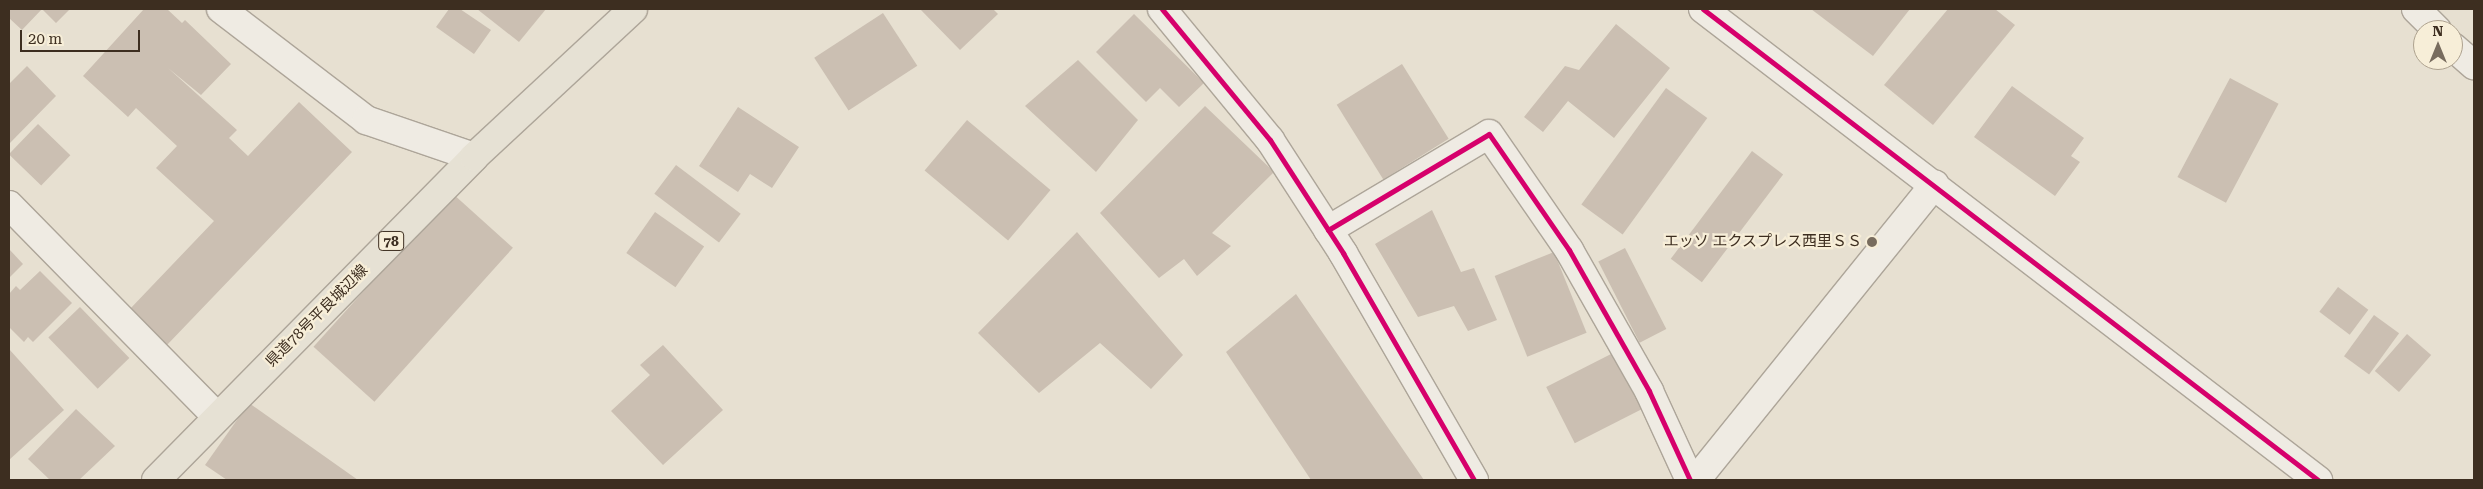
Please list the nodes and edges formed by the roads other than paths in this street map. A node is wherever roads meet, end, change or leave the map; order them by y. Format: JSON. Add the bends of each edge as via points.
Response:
{"nodes":[{"id":1,"x":221,"y":9,"type":"edge"},
{"id":2,"x":633,"y":9,"type":"edge"},
{"id":3,"x":1162,"y":9,"type":"edge"},
{"id":4,"x":1703,"y":9,"type":"edge"},
{"id":5,"x":2416,"y":9,"type":"edge"},
{"id":6,"x":2427,"y":20,"type":"edge"},
{"id":7,"x":2463,"y":56,"type":"edge"},
{"id":8,"x":2474,"y":65,"type":"edge"},
{"id":9,"x":474,"y":157,"type":"junction"},
{"id":10,"x":1935,"y":184,"type":"junction"},
{"id":11,"x":9,"y":205,"type":"edge"},
{"id":12,"x":1328,"y":230,"type":"junction"},
{"id":13,"x":217,"y":417,"type":"junction"},
{"id":14,"x":156,"y":480,"type":"edge"},
{"id":15,"x":1474,"y":480,"type":"edge"},
{"id":16,"x":1690,"y":480,"type":"edge"},
{"id":17,"x":1696,"y":480,"type":"edge"},
{"id":18,"x":2318,"y":480,"type":"edge"}],
"edges":[{"from":1,"to":9,"type":"street","via":[[366,120]]},
{"from":2,"to":9,"type":"main road","name":"県道78号平良城辺線","number":"78"},
{"from":3,"to":12,"type":"street","via":[[1270,140]]},
{"from":4,"to":10,"type":"street"},
{"from":5,"to":6,"type":"street"},
{"from":7,"to":8,"type":"street"},
{"from":9,"to":13,"type":"main road","name":"県道78号平良城辺線","number":"78"},
{"from":10,"to":17,"type":"street"},
{"from":10,"to":18,"type":"street"},
{"from":11,"to":13,"type":"street"},
{"from":12,"to":15,"type":"street"},
{"from":12,"to":16,"type":"street","via":[[1489,134],[1569,250],[1648,391]]},
{"from":13,"to":14,"type":"main road","name":"県道78号平良城辺線","number":"78"}]}
